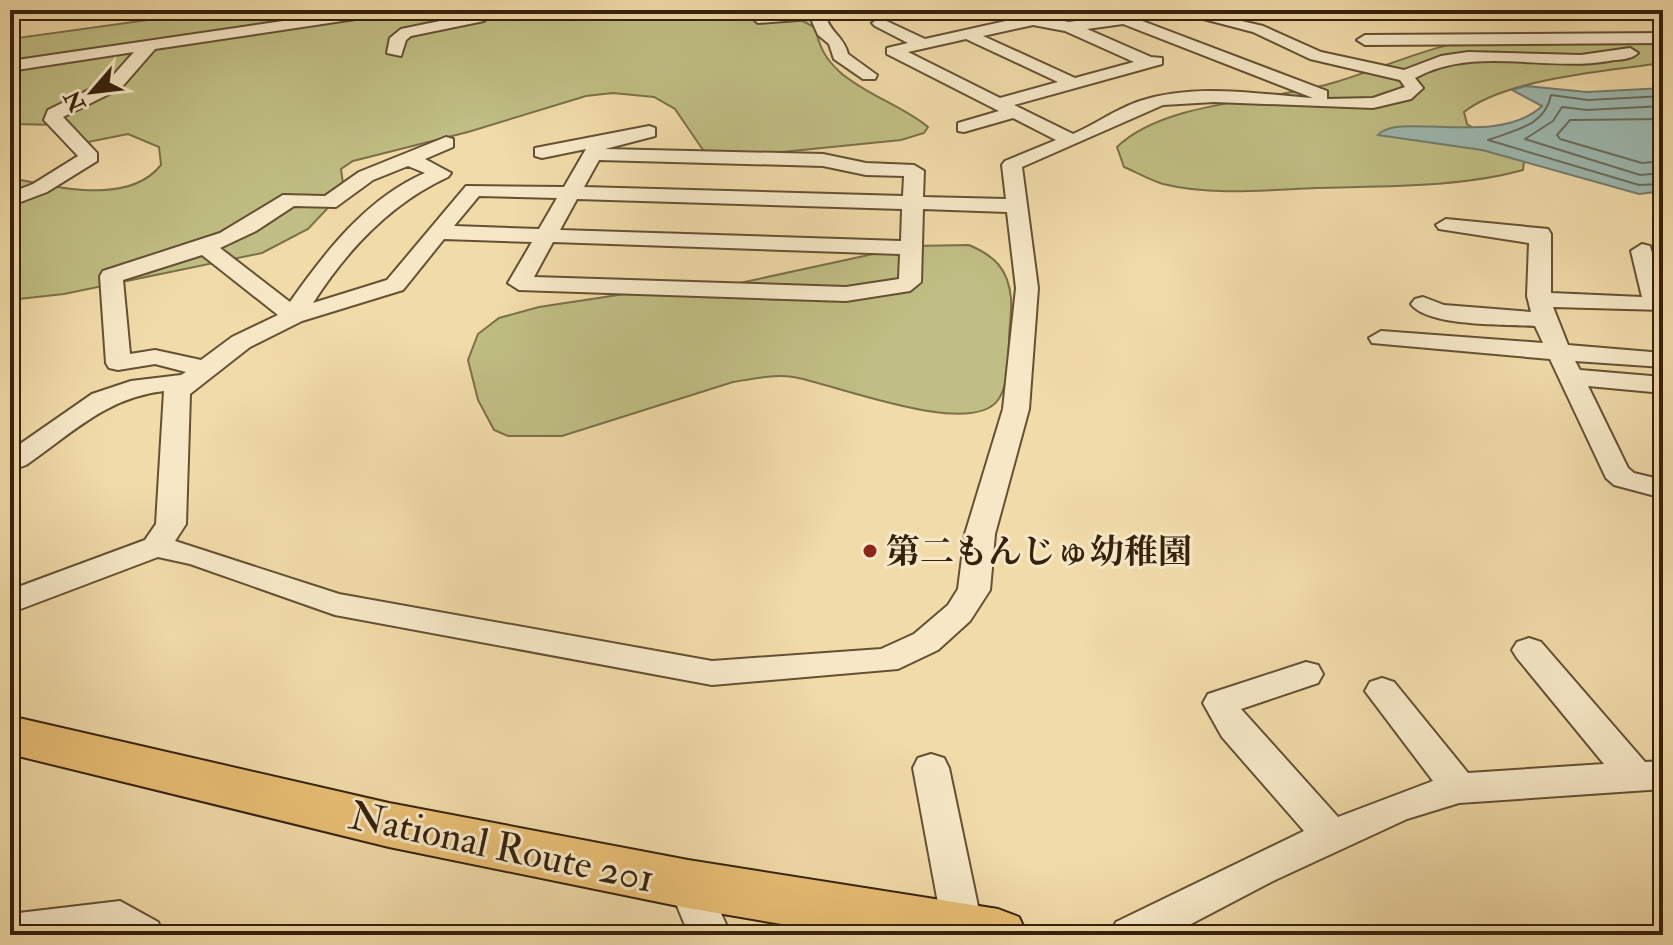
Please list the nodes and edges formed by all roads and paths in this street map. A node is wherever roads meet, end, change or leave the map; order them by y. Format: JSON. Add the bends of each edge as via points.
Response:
{"nodes":[{"id":1,"x":389,"y":10,"type":"edge"},
{"id":2,"x":480,"y":10,"type":"edge"},
{"id":3,"x":750,"y":10,"type":"edge"},
{"id":4,"x":865,"y":10,"type":"edge"},
{"id":5,"x":1059,"y":10,"type":"edge"},
{"id":6,"x":1176,"y":10,"type":"edge"},
{"id":7,"x":1591,"y":10,"type":"edge"},
{"id":8,"x":1292,"y":11,"type":"edge"},
{"id":9,"x":1361,"y":11,"type":"edge"},
{"id":10,"x":1482,"y":11,"type":"edge"},
{"id":11,"x":249,"y":13,"type":"dead end"},
{"id":12,"x":817,"y":14,"type":"junction"},
{"id":13,"x":993,"y":17,"type":"dead end"},
{"id":14,"x":1020,"y":21,"type":"junction"},
{"id":15,"x":880,"y":23,"type":"dead end"},
{"id":16,"x":1069,"y":27,"type":"junction"},
{"id":17,"x":252,"y":31,"type":"junction"},
{"id":18,"x":1266,"y":32,"type":"junction"},
{"id":19,"x":967,"y":34,"type":"junction"},
{"id":20,"x":1351,"y":34,"type":"junction"},
{"id":21,"x":1663,"y":38,"type":"edge"},
{"id":22,"x":1520,"y":39,"type":"junction"},
{"id":23,"x":923,"y":44,"type":"junction"},
{"id":24,"x":149,"y":46,"type":"junction"},
{"id":25,"x":1203,"y":49,"type":"junction"},
{"id":26,"x":1663,"y":51,"type":"edge"},
{"id":27,"x":395,"y":53,"type":"dead end"},
{"id":28,"x":1150,"y":63,"type":"junction"},
{"id":29,"x":10,"y":66,"type":"edge"},
{"id":30,"x":1428,"y":66,"type":"junction"},
{"id":31,"x":869,"y":75,"type":"dead end"},
{"id":32,"x":1406,"y":76,"type":"junction"},
{"id":33,"x":1073,"y":83,"type":"junction"},
{"id":34,"x":1343,"y":104,"type":"junction"},
{"id":35,"x":1006,"y":108,"type":"junction"},
{"id":36,"x":964,"y":127,"type":"dead end"},
{"id":37,"x":649,"y":132,"type":"dead end"},
{"id":38,"x":1072,"y":141,"type":"junction"},
{"id":39,"x":446,"y":143,"type":"dead end"},
{"id":40,"x":597,"y":148,"type":"junction"},
{"id":41,"x":542,"y":152,"type":"dead end"},
{"id":42,"x":407,"y":158,"type":"junction"},
{"id":43,"x":571,"y":193,"type":"junction"},
{"id":44,"x":10,"y":200,"type":"edge"},
{"id":45,"x":913,"y":203,"type":"junction"},
{"id":46,"x":1019,"y":206,"type":"junction"},
{"id":47,"x":1446,"y":225,"type":"dead end"},
{"id":48,"x":439,"y":232,"type":"junction"},
{"id":49,"x":544,"y":236,"type":"junction"},
{"id":50,"x":207,"y":248,"type":"junction"},
{"id":51,"x":912,"y":248,"type":"junction"},
{"id":52,"x":1642,"y":251,"type":"dead end"},
{"id":53,"x":1423,"y":304,"type":"dead end"},
{"id":54,"x":1659,"y":306,"type":"edge"},
{"id":55,"x":1542,"y":309,"type":"junction"},
{"id":56,"x":294,"y":316,"type":"junction"},
{"id":57,"x":1381,"y":338,"type":"dead end"},
{"id":58,"x":1559,"y":351,"type":"junction"},
{"id":59,"x":1663,"y":367,"type":"edge"},
{"id":60,"x":194,"y":376,"type":"junction"},
{"id":61,"x":1571,"y":377,"type":"junction"},
{"id":62,"x":10,"y":463,"type":"edge"},
{"id":63,"x":1663,"y":489,"type":"edge"},
{"id":64,"x":156,"y":547,"type":"junction"},
{"id":65,"x":10,"y":602,"type":"edge"},
{"id":66,"x":1529,"y":650,"type":"dead end"},
{"id":67,"x":1306,"y":674,"type":"dead end"},
{"id":68,"x":1382,"y":691,"type":"dead end"},
{"id":69,"x":10,"y":735,"type":"edge"},
{"id":70,"x":931,"y":768,"type":"dead end"},
{"id":71,"x":1650,"y":777,"type":"edge"},
{"id":72,"x":1459,"y":788,"type":"junction"},
{"id":73,"x":1333,"y":837,"type":"junction"},
{"id":74,"x":688,"y":884,"type":"junction"},
{"id":75,"x":10,"y":932,"type":"edge"},
{"id":76,"x":982,"y":933,"type":"edge"},
{"id":77,"x":143,"y":935,"type":"edge"},
{"id":78,"x":710,"y":935,"type":"edge"},
{"id":79,"x":1131,"y":935,"type":"edge"}],
"edges":[{"from":1,"to":17,"type":"street"},
{"from":2,"to":27,"type":"street","via":[[479,18],[406,32],[398,38]]},
{"from":3,"to":12,"type":"street","via":[[758,18]]},
{"from":4,"to":12,"type":"street"},
{"from":5,"to":16,"type":"street"},
{"from":6,"to":18,"type":"street"},
{"from":7,"to":10,"type":"street"},
{"from":8,"to":9,"type":"street"},
{"from":8,"to":20,"type":"street"},
{"from":9,"to":10,"type":"street"},
{"from":10,"to":22,"type":"street"},
{"from":11,"to":17,"type":"street"},
{"from":12,"to":31,"type":"street","via":[[840,56]]},
{"from":13,"to":14,"type":"street"},
{"from":14,"to":16,"type":"street"},
{"from":14,"to":19,"type":"street"},
{"from":15,"to":23,"type":"street"},
{"from":16,"to":25,"type":"street","via":[[1124,19]]},
{"from":16,"to":28,"type":"street"},
{"from":17,"to":24,"type":"street"},
{"from":18,"to":25,"type":"street"},
{"from":18,"to":32,"type":"street","via":[[1316,56]]},
{"from":19,"to":23,"type":"street"},
{"from":19,"to":33,"type":"street"},
{"from":20,"to":22,"type":"street"},
{"from":20,"to":30,"type":"street"},
{"from":21,"to":22,"type":"street"},
{"from":23,"to":35,"type":"street","via":[[893,51]]},
{"from":24,"to":29,"type":"street"},
{"from":24,"to":44,"type":"street","via":[[115,84],[54,114],[53,120],[90,157]]},
{"from":25,"to":28,"type":"street"},
{"from":25,"to":34,"type":"street"},
{"from":26,"to":30,"type":"street","via":[[1580,60],[1489,56]]},
{"from":28,"to":33,"type":"street"},
{"from":30,"to":32,"type":"street"},
{"from":32,"to":34,"type":"street","via":[[1414,88],[1409,95]]},
{"from":33,"to":35,"type":"street"},
{"from":34,"to":38,"type":"street","via":[[1166,101],[1143,106]]},
{"from":35,"to":36,"type":"street"},
{"from":35,"to":38,"type":"street"},
{"from":37,"to":40,"type":"street"},
{"from":38,"to":46,"type":"street","via":[[1012,165]]},
{"from":39,"to":42,"type":"street"},
{"from":40,"to":41,"type":"street"},
{"from":40,"to":43,"type":"street"},
{"from":40,"to":45,"type":"street","via":[[823,160],[914,171]]},
{"from":42,"to":50,"type":"street","via":[[366,176],[329,203],[290,199]]},
{"from":42,"to":56,"type":"street","via":[[441,173],[386,205],[307,289]]},
{"from":43,"to":45,"type":"street"},
{"from":43,"to":48,"type":"street","via":[[473,190]]},
{"from":43,"to":49,"type":"street"},
{"from":45,"to":46,"type":"street"},
{"from":45,"to":51,"type":"street"},
{"from":46,"to":64,"type":"street","via":[[1027,288],[1016,409],[980,534],[974,590],[959,613],[926,642],[886,661],[712,673],[335,604]]},
{"from":47,"to":55,"type":"street","via":[[1540,236]]},
{"from":48,"to":49,"type":"street"},
{"from":48,"to":56,"type":"street","via":[[395,285]]},
{"from":49,"to":51,"type":"street"},
{"from":49,"to":51,"type":"street","via":[[519,283],[846,294],[910,282]]},
{"from":50,"to":56,"type":"street"},
{"from":50,"to":60,"type":"street","via":[[111,276],[118,363],[155,357]]},
{"from":52,"to":54,"type":"street"},
{"from":53,"to":55,"type":"street","via":[[1439,312]]},
{"from":54,"to":55,"type":"street"},
{"from":55,"to":58,"type":"street"},
{"from":56,"to":60,"type":"street","via":[[241,342]]},
{"from":57,"to":58,"type":"street"},
{"from":58,"to":59,"type":"street"},
{"from":58,"to":61,"type":"street"},
{"from":59,"to":61,"type":"street"},
{"from":60,"to":62,"type":"street","via":[[120,391]]},
{"from":60,"to":64,"type":"street","via":[[177,391],[171,524]]},
{"from":61,"to":63,"type":"street","via":[[1616,472]]},
{"from":64,"to":65,"type":"street"},
{"from":66,"to":71,"type":"street"},
{"from":67,"to":73,"type":"street","via":[[1220,703],[1234,728]]},
{"from":68,"to":72,"type":"street"},
{"from":69,"to":74,"type":"highway","name":"National Route 201","via":[[389,825]]},
{"from":70,"to":76,"type":"street"},
{"from":71,"to":72,"type":"street"},
{"from":72,"to":73,"type":"street","via":[[1395,808]]},
{"from":73,"to":79,"type":"street"},
{"from":74,"to":76,"type":"highway","name":"National Route 201"},
{"from":74,"to":78,"type":"street"},
{"from":75,"to":77,"type":"street","via":[[120,919]]}]}
